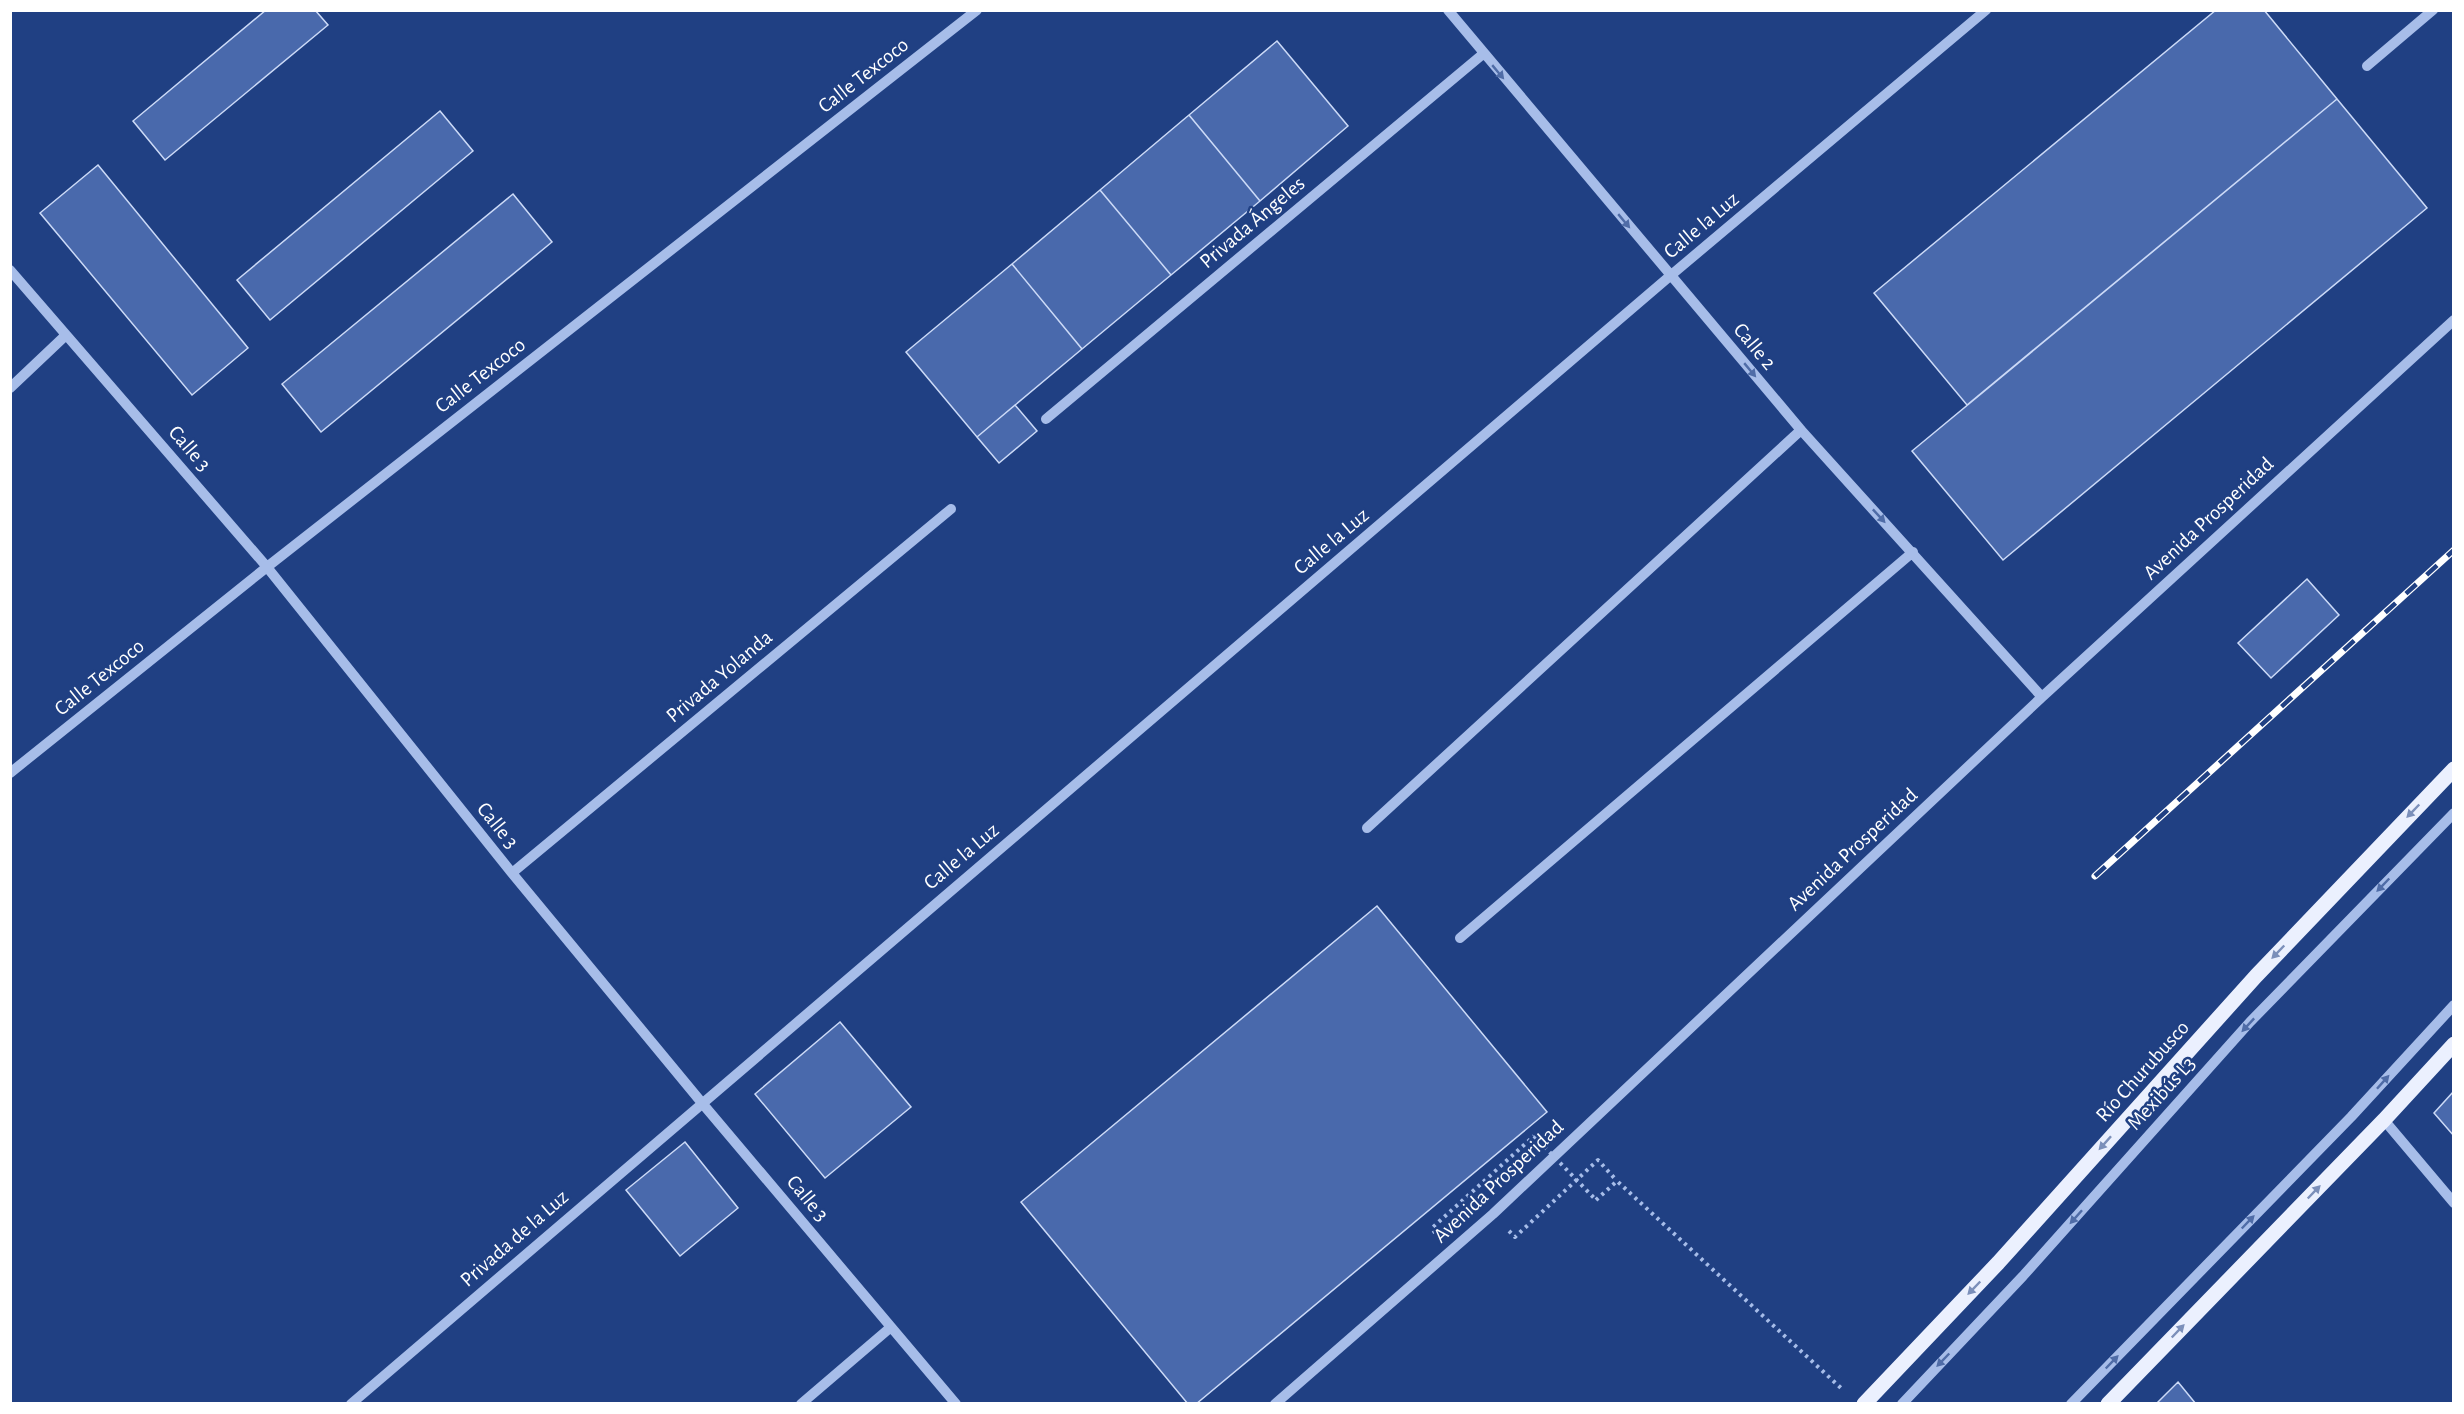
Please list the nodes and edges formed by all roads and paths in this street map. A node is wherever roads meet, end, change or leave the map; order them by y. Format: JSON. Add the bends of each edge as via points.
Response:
{"nodes":[{"id":1,"x":977,"y":10,"type":"edge"},
{"id":2,"x":1448,"y":10,"type":"edge"},
{"id":3,"x":1986,"y":10,"type":"edge"},
{"id":4,"x":2433,"y":10,"type":"edge"},
{"id":5,"x":1483,"y":54,"type":"junction"},
{"id":6,"x":2367,"y":66,"type":"dead end"},
{"id":7,"x":10,"y":270,"type":"edge"},
{"id":8,"x":1670,"y":276,"type":"junction"},
{"id":9,"x":2454,"y":320,"type":"edge"},
{"id":10,"x":66,"y":335,"type":"junction"},
{"id":11,"x":10,"y":388,"type":"edge"},
{"id":12,"x":1046,"y":419,"type":"dead end"},
{"id":13,"x":1801,"y":430,"type":"junction"},
{"id":14,"x":951,"y":509,"type":"dead end"},
{"id":15,"x":1913,"y":552,"type":"junction"},
{"id":16,"x":267,"y":567,"type":"junction"},
{"id":17,"x":2042,"y":697,"type":"junction"},
{"id":18,"x":2454,"y":769,"type":"edge"},
{"id":19,"x":10,"y":773,"type":"edge"},
{"id":20,"x":2454,"y":813,"type":"edge"},
{"id":21,"x":1367,"y":828,"type":"dead end"},
{"id":22,"x":512,"y":873,"type":"junction"},
{"id":23,"x":1461,"y":938,"type":"dead end"},
{"id":24,"x":2454,"y":1005,"type":"edge"},
{"id":25,"x":2454,"y":1044,"type":"edge"},
{"id":26,"x":702,"y":1103,"type":"junction"},
{"id":27,"x":2384,"y":1120,"type":"junction"},
{"id":28,"x":1617,"y":1181,"type":"junction"},
{"id":29,"x":2454,"y":1203,"type":"edge"},
{"id":30,"x":1432,"y":1228,"type":"dead end"},
{"id":31,"x":1515,"y":1237,"type":"dead end"},
{"id":32,"x":891,"y":1327,"type":"junction"},
{"id":33,"x":1849,"y":1396,"type":"dead end"},
{"id":34,"x":351,"y":1404,"type":"edge"},
{"id":35,"x":801,"y":1404,"type":"edge"},
{"id":36,"x":956,"y":1404,"type":"edge"},
{"id":37,"x":1275,"y":1404,"type":"edge"},
{"id":38,"x":1864,"y":1404,"type":"edge"},
{"id":39,"x":1902,"y":1404,"type":"edge"},
{"id":40,"x":2071,"y":1404,"type":"edge"},
{"id":41,"x":2108,"y":1404,"type":"edge"}],
"edges":[{"from":1,"to":16,"type":"street","name":"Calle Texcoco"},
{"from":2,"to":5,"type":"street","name":"Calle 2"},
{"from":3,"to":8,"type":"street","name":"Calle la Luz"},
{"from":4,"to":6,"type":"street"},
{"from":5,"to":8,"type":"street","name":"Calle 2","one_way":true},
{"from":5,"to":12,"type":"street","name":"Privada Ángeles"},
{"from":7,"to":10,"type":"street","name":"Calle 3"},
{"from":8,"to":13,"type":"street","name":"Calle 2","one_way":true},
{"from":8,"to":26,"type":"street","name":"Calle la Luz"},
{"from":9,"to":17,"type":"street","name":"Avenida Prosperidad"},
{"from":10,"to":11,"type":"street"},
{"from":10,"to":16,"type":"street","name":"Calle 3"},
{"from":13,"to":15,"type":"street","name":"Calle 2","one_way":true},
{"from":13,"to":21,"type":"street"},
{"from":14,"to":22,"type":"street","name":"Privada Yolanda"},
{"from":15,"to":17,"type":"street","name":"Calle 2"},
{"from":15,"to":23,"type":"street"},
{"from":16,"to":19,"type":"street","name":"Calle Texcoco"},
{"from":16,"to":22,"type":"street","name":"Calle 3"},
{"from":17,"to":37,"type":"street","name":"Avenida Prosperidad","via":[[1493,1214]]},
{"from":18,"to":38,"type":"main road","name":"Río Churubusco","one_way":true,"via":[[2256,976],[1998,1263]]},
{"from":20,"to":39,"type":"street","name":"Mexibús L3","one_way":true,"via":[[2250,1022],[2023,1276]]},
{"from":22,"to":26,"type":"street","name":"Calle 3"},
{"from":40,"to":24,"type":"street","one_way":true,"via":[[2351,1117]]},
{"from":25,"to":27,"type":"main road"},
{"from":26,"to":32,"type":"street","name":"Calle 3"},
{"from":26,"to":34,"type":"street","name":"Privada de la Luz"},
{"from":27,"to":29,"type":"street"},
{"from":41,"to":27,"type":"main road","one_way":true},
{"from":28,"to":30,"type":"path","bridge":true,"via":[[1596,1200],[1534,1136]]},
{"from":28,"to":31,"type":"path","via":[[1598,1160]]},
{"from":28,"to":33,"type":"path"},
{"from":32,"to":35,"type":"street"},
{"from":32,"to":36,"type":"street","name":"Calle 3"}]}
